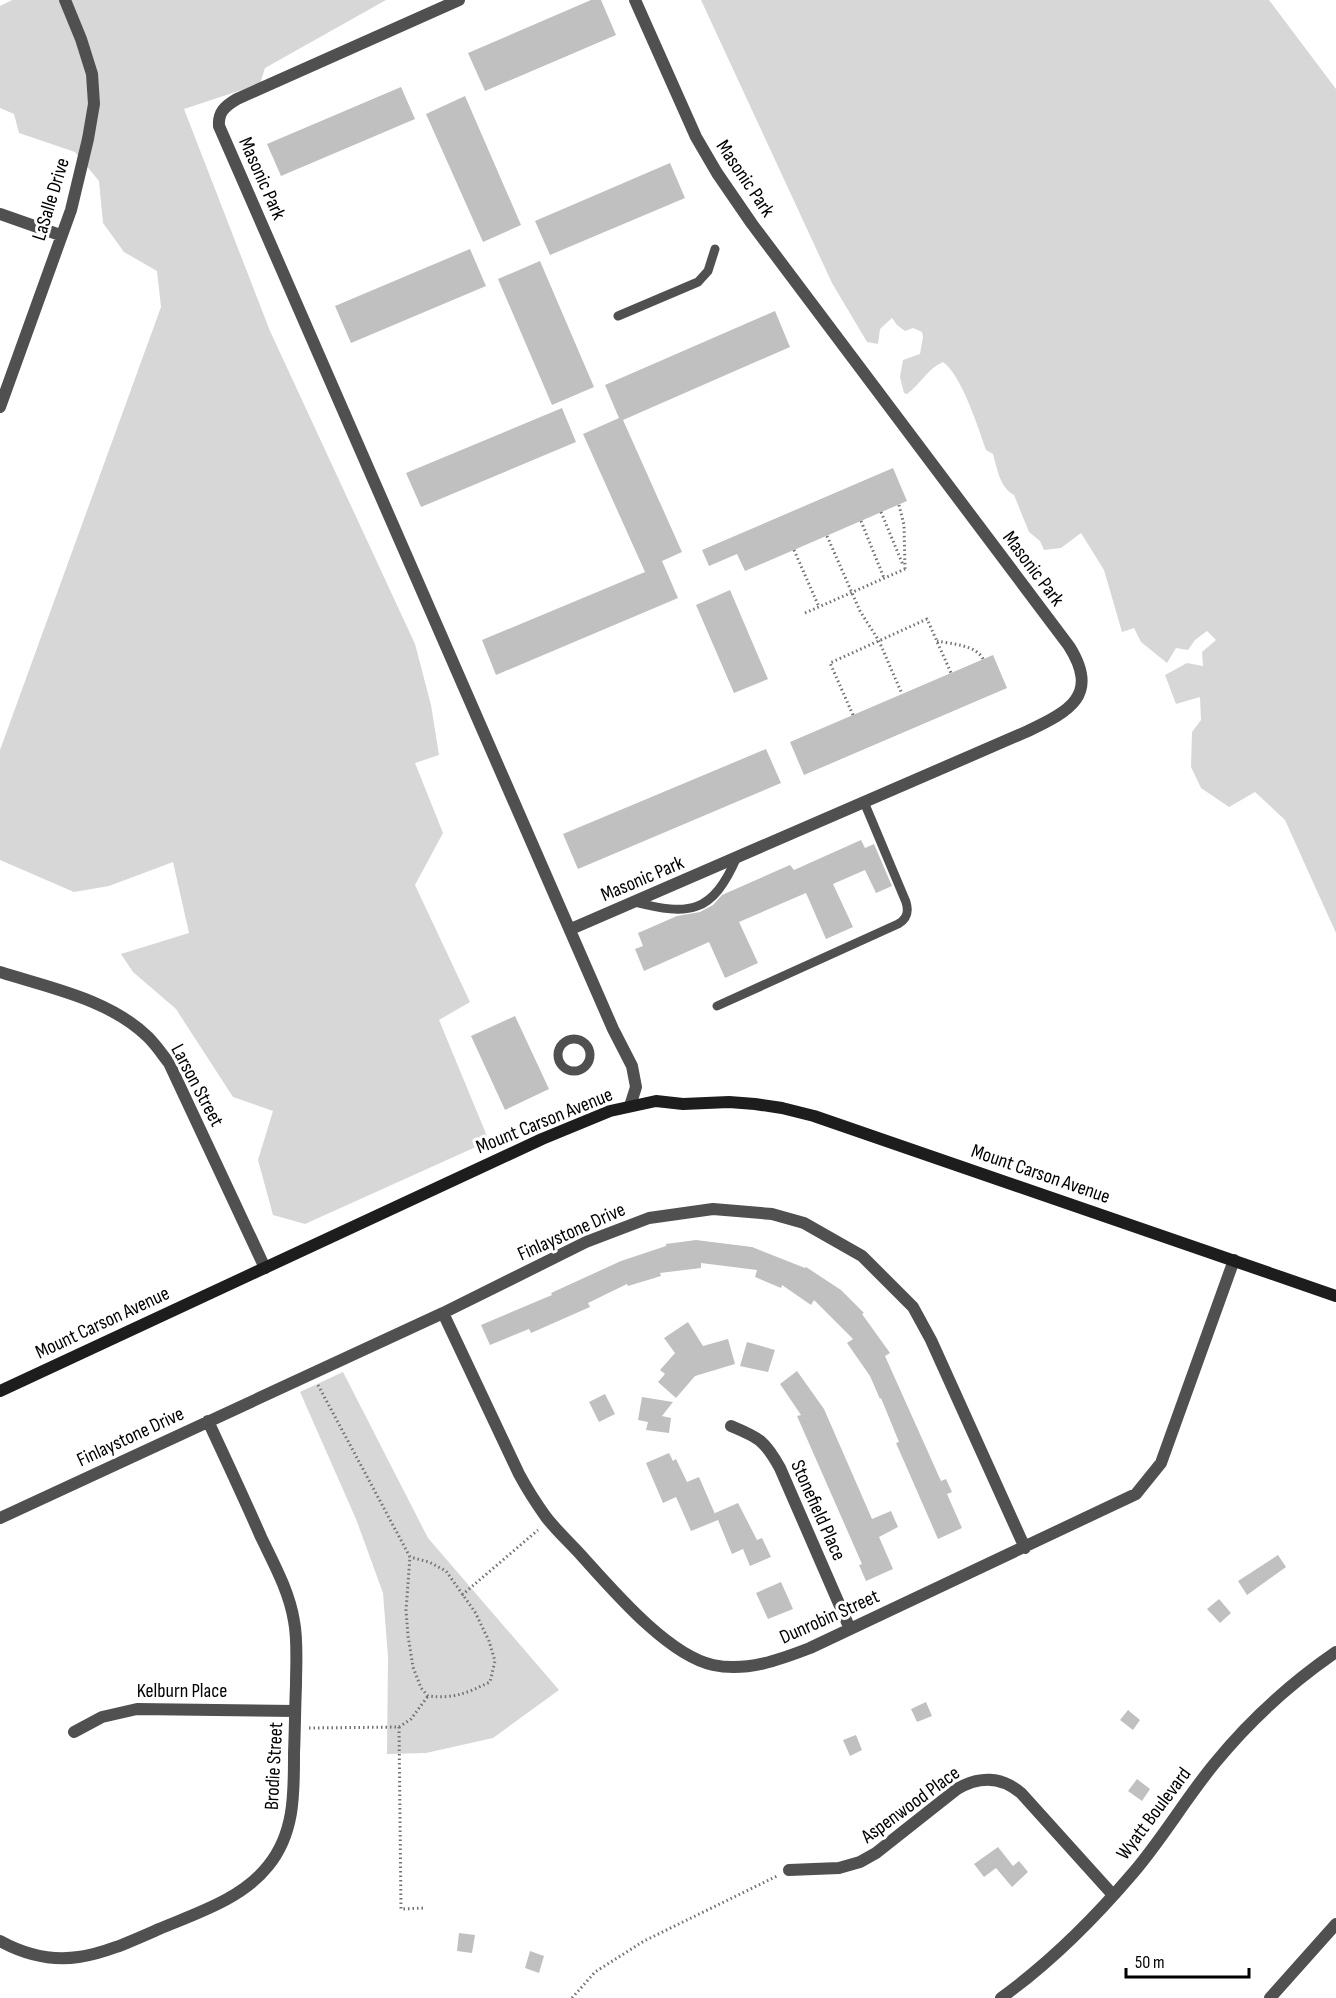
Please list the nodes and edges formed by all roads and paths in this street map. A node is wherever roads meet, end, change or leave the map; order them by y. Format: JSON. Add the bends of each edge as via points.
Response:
{"nodes":[{"id":1,"x":65,"y":0,"type":"edge"},
{"id":2,"x":459,"y":0,"type":"edge"},
{"id":3,"x":635,"y":0,"type":"edge"},
{"id":4,"x":0,"y":214,"type":"edge"},
{"id":5,"x":60,"y":235,"type":"junction"},
{"id":6,"x":715,"y":249,"type":"dead end"},
{"id":7,"x":618,"y":316,"type":"dead end"},
{"id":8,"x":0,"y":407,"type":"edge"},
{"id":9,"x":898,"y":505,"type":"dead end"},
{"id":10,"x":881,"y":513,"type":"dead end"},
{"id":11,"x":861,"y":521,"type":"dead end"},
{"id":12,"x":827,"y":536,"type":"dead end"},
{"id":13,"x":794,"y":550,"type":"dead end"},
{"id":14,"x":905,"y":569,"type":"junction"},
{"id":15,"x":884,"y":579,"type":"junction"},
{"id":16,"x":853,"y":592,"type":"junction"},
{"id":17,"x":819,"y":607,"type":"junction"},
{"id":18,"x":805,"y":613,"type":"dead end"},
{"id":19,"x":937,"y":640,"type":"junction"},
{"id":20,"x":879,"y":641,"type":"junction"},
{"id":21,"x":983,"y":659,"type":"dead end"},
{"id":22,"x":951,"y":673,"type":"dead end"},
{"id":23,"x":902,"y":694,"type":"dead end"},
{"id":24,"x":853,"y":715,"type":"dead end"},
{"id":25,"x":864,"y":802,"type":"junction"},
{"id":26,"x":737,"y":857,"type":"junction"},
{"id":27,"x":634,"y":902,"type":"junction"},
{"id":28,"x":571,"y":930,"type":"junction"},
{"id":29,"x":0,"y":972,"type":"edge"},
{"id":30,"x":717,"y":1006,"type":"dead end"},
{"id":31,"x":630,"y":1106,"type":"junction"},
{"id":32,"x":1234,"y":1260,"type":"junction"},
{"id":33,"x":265,"y":1268,"type":"junction"},
{"id":34,"x":1336,"y":1296,"type":"edge"},
{"id":35,"x":443,"y":1312,"type":"junction"},
{"id":36,"x":312,"y":1373,"type":"junction"},
{"id":37,"x":0,"y":1391,"type":"edge"},
{"id":38,"x":208,"y":1421,"type":"junction"},
{"id":39,"x":731,"y":1426,"type":"dead end"},
{"id":40,"x":0,"y":1518,"type":"edge"},
{"id":41,"x":549,"y":1521,"type":"junction"},
{"id":42,"x":1024,"y":1548,"type":"junction"},
{"id":43,"x":410,"y":1557,"type":"junction"},
{"id":44,"x":462,"y":1595,"type":"junction"},
{"id":45,"x":850,"y":1629,"type":"junction"},
{"id":46,"x":1336,"y":1652,"type":"edge"},
{"id":47,"x":428,"y":1696,"type":"junction"},
{"id":48,"x":295,"y":1711,"type":"junction"},
{"id":49,"x":295,"y":1728,"type":"junction"},
{"id":50,"x":399,"y":1728,"type":"junction"},
{"id":51,"x":74,"y":1732,"type":"dead end"},
{"id":52,"x":789,"y":1870,"type":"joint"},
{"id":53,"x":1113,"y":1895,"type":"junction"},
{"id":54,"x":425,"y":1908,"type":"dead end"},
{"id":55,"x":1336,"y":1924,"type":"edge"},
{"id":56,"x":0,"y":1941,"type":"edge"},
{"id":57,"x":572,"y":1998,"type":"edge"},
{"id":58,"x":1001,"y":1998,"type":"edge"},
{"id":59,"x":1270,"y":1998,"type":"edge"}],
"edges":[{"from":1,"to":5,"type":"street","name":"LaSalle Drive","via":[[92,74],[94,104],[71,210]]},
{"from":2,"to":28,"type":"street","name":"Masonic Park","via":[[237,99],[220,114],[219,126]]},
{"from":3,"to":25,"type":"street","name":"Masonic Park","via":[[696,137],[728,190],[1059,632],[1080,666],[1082,681],[1077,697],[1053,719]]},
{"from":4,"to":5,"type":"street"},
{"from":5,"to":8,"type":"street","name":"LaSalle Drive"},
{"from":6,"to":7,"type":"lane","via":[[704,278]]},
{"from":9,"to":14,"type":"path","via":[[904,525]]},
{"from":10,"to":14,"type":"path"},
{"from":11,"to":15,"type":"path"},
{"from":12,"to":16,"type":"path"},
{"from":13,"to":17,"type":"path"},
{"from":14,"to":15,"type":"path"},
{"from":15,"to":16,"type":"path"},
{"from":16,"to":17,"type":"path"},
{"from":16,"to":20,"type":"path"},
{"from":17,"to":18,"type":"path"},
{"from":19,"to":20,"type":"path","via":[[927,619]]},
{"from":19,"to":21,"type":"path","via":[[974,649]]},
{"from":19,"to":22,"type":"path"},
{"from":20,"to":23,"type":"path"},
{"from":20,"to":24,"type":"path","via":[[830,663]]},
{"from":25,"to":26,"type":"street","name":"Masonic Park"},
{"from":25,"to":30,"type":"lane","via":[[906,902],[908,911],[904,919]]},
{"from":26,"to":27,"type":"street","name":"Masonic Park"},
{"from":26,"to":27,"type":"lane","via":[[718,892],[695,907],[669,910]]},
{"from":27,"to":28,"type":"street","name":"Masonic Park"},
{"from":28,"to":31,"type":"street","name":"Masonic Park","via":[[632,1066],[636,1087]]},
{"from":29,"to":33,"type":"street","name":"Larson Street","via":[[96,1004],[121,1016],[149,1038],[169,1063]]},
{"from":31,"to":32,"type":"main road","name":"Mount Carson Avenue","via":[[656,1101],[729,1102],[814,1116]]},
{"from":31,"to":33,"type":"main road","name":"Mount Carson Avenue","via":[[542,1139]]},
{"from":32,"to":34,"type":"main road","name":"Mount Carson Avenue"},
{"from":32,"to":42,"type":"street","name":"Dunrobin Street","via":[[1161,1463],[1149,1480],[1136,1494]]},
{"from":33,"to":37,"type":"main road","name":"Mount Carson Avenue"},
{"from":35,"to":36,"type":"street","name":"Finlaystone Drive"},
{"from":35,"to":41,"type":"street","name":"Dunrobin Street","via":[[519,1474]]},
{"from":35,"to":42,"type":"street","name":"Finlaystone Drive","via":[[586,1242],[649,1218],[713,1209],[771,1214],[804,1223],[862,1256],[913,1307]]},
{"from":36,"to":38,"type":"street","name":"Finlaystone Drive"},
{"from":36,"to":43,"type":"path"},
{"from":38,"to":40,"type":"street","name":"Finlaystone Drive"},
{"from":38,"to":48,"type":"street","name":"Brodie Street","via":[[291,1608],[297,1643]]},
{"from":39,"to":45,"type":"street","name":"Stonefield Place","via":[[768,1446]]},
{"from":41,"to":44,"type":"path"},
{"from":41,"to":45,"type":"street","name":"Dunrobin Street","via":[[651,1627],[686,1653],[712,1664],[754,1666],[778,1661]]},
{"from":42,"to":45,"type":"street","name":"Dunrobin Street"},
{"from":43,"to":44,"type":"path","via":[[446,1571]]},
{"from":43,"to":47,"type":"path","via":[[408,1636],[413,1667]]},
{"from":44,"to":47,"type":"path","via":[[489,1641],[495,1660],[490,1682],[459,1696]]},
{"from":46,"to":53,"type":"street","name":"Wyatt Boulevard","via":[[1280,1695],[1232,1743]]},
{"from":47,"to":50,"type":"path"},
{"from":48,"to":49,"type":"street","name":"Brodie Street"},
{"from":48,"to":51,"type":"street","name":"Kelburn Place","via":[[137,1709],[102,1717]]},
{"from":49,"to":50,"type":"path"},
{"from":49,"to":56,"type":"street","name":"Brodie Street","via":[[290,1822],[276,1856],[251,1883],[215,1905],[88,1957],[43,1958]]},
{"from":50,"to":54,"type":"path","via":[[401,1909]]},
{"from":52,"to":53,"type":"street","name":"Aspenwood Place","via":[[839,1868],[860,1862],[957,1789],[972,1781],[990,1779],[1021,1793]]},
{"from":52,"to":57,"type":"path","via":[[652,1936],[595,1972]]},
{"from":53,"to":58,"type":"street","name":"Wyatt Boulevard","via":[[1070,1942]]},
{"from":55,"to":59,"type":"street"}]}
